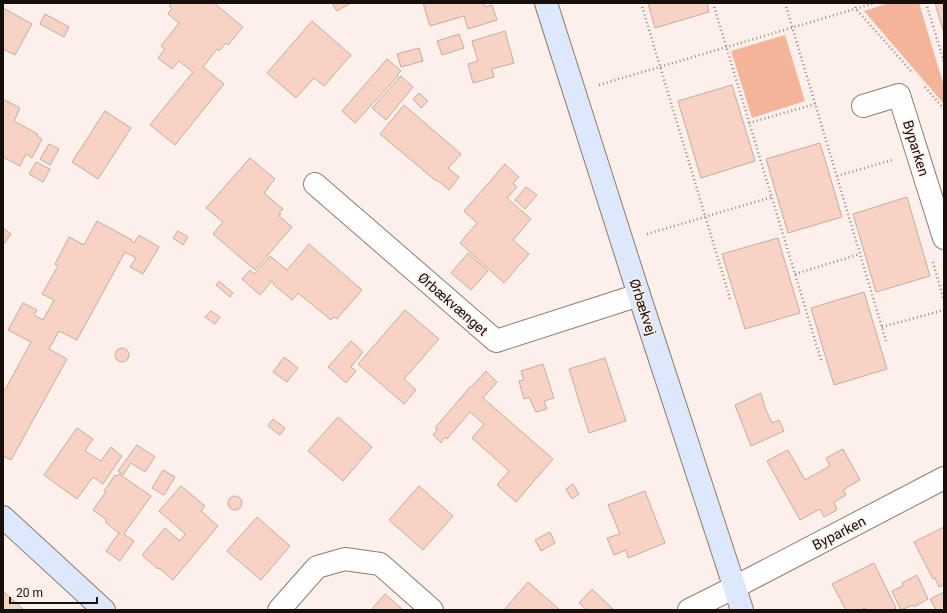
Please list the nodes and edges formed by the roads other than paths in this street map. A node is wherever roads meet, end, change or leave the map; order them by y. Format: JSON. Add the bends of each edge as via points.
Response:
{"nodes":[{"id":1,"x":546,"y":3,"type":"edge"},
{"id":2,"x":863,"y":106,"type":"dead end"},
{"id":3,"x":315,"y":184,"type":"dead end"},
{"id":4,"x":944,"y":238,"type":"edge"},
{"id":5,"x":639,"y":295,"type":"junction"},
{"id":6,"x":944,"y":478,"type":"edge"},
{"id":7,"x":3,"y":517,"type":"edge"},
{"id":8,"x":735,"y":587,"type":"junction"},
{"id":9,"x":99,"y":608,"type":"edge"},
{"id":10,"x":279,"y":610,"type":"edge"},
{"id":11,"x":432,"y":610,"type":"edge"},
{"id":12,"x":689,"y":610,"type":"edge"},
{"id":13,"x":742,"y":610,"type":"edge"}],
"edges":[{"from":1,"to":5,"type":"street","name":"Ørbækvej"},
{"from":2,"to":4,"type":"street","name":"Byparken","via":[[899,95]]},
{"from":3,"to":5,"type":"street","name":"Ørbækvænget","via":[[496,341]]},
{"from":5,"to":8,"type":"street","name":"Ørbækvej"},
{"from":6,"to":8,"type":"street","name":"Byparken"},
{"from":7,"to":9,"type":"street"},
{"from":8,"to":12,"type":"street","name":"Byparken"},
{"from":8,"to":13,"type":"street","name":"Ørbækvej"},
{"from":10,"to":11,"type":"street","via":[[317,567],[345,559],[380,564]]}]}
